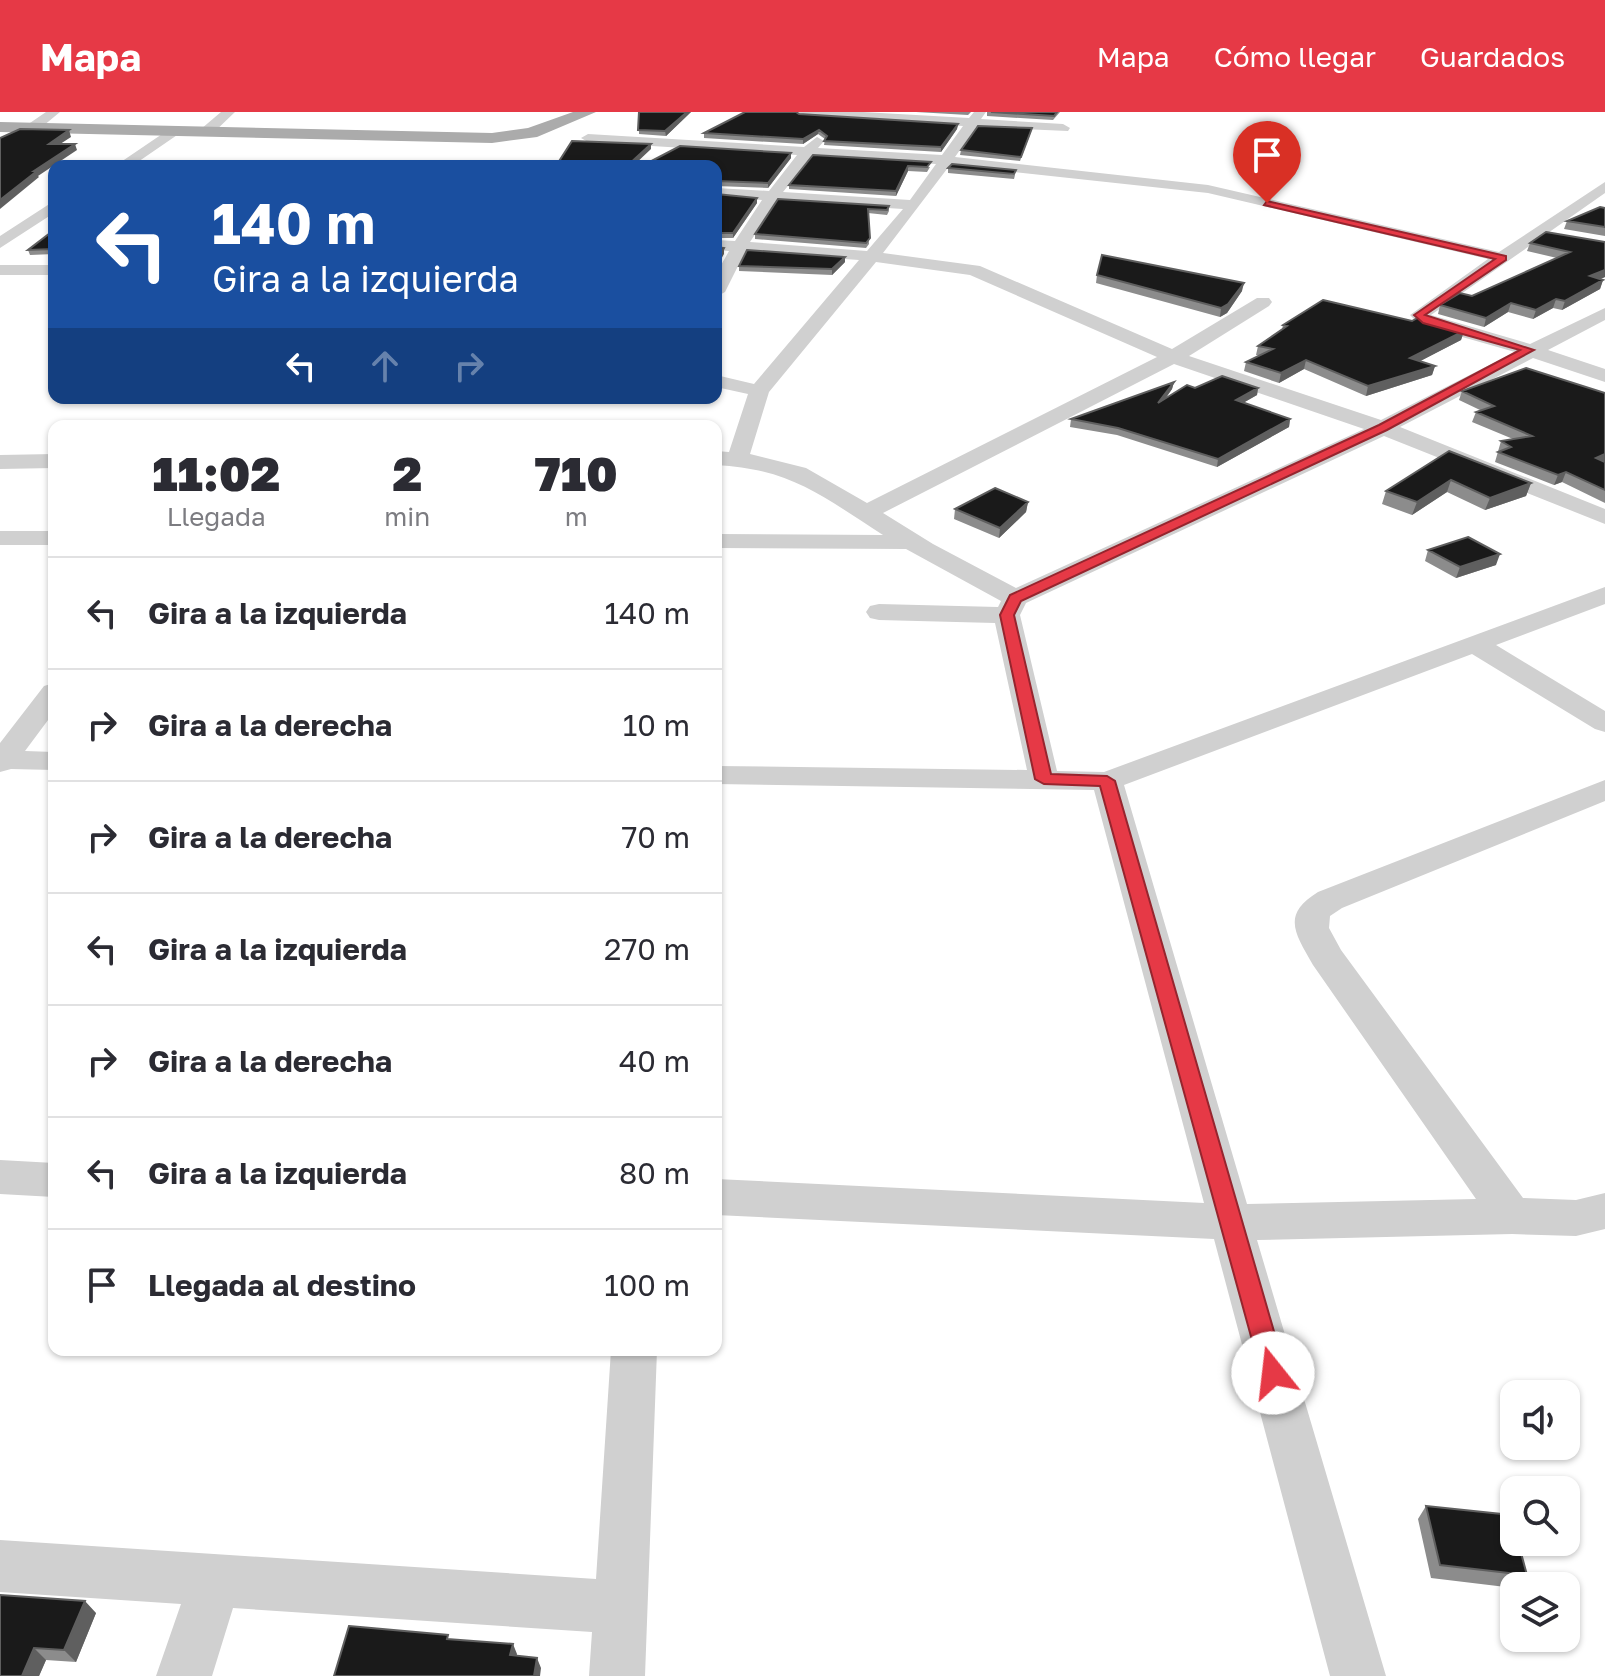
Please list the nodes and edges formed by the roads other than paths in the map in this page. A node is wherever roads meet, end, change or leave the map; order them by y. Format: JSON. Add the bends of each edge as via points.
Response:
{"nodes":[{"id":1,"x":54,"y":112,"type":"edge"},
{"id":2,"x":229,"y":112,"type":"edge"},
{"id":3,"x":588,"y":112,"type":"edge"},
{"id":4,"x":799,"y":112,"type":"edge"},
{"id":5,"x":843,"y":113,"type":"edge"},
{"id":6,"x":976,"y":117,"type":"edge"},
{"id":7,"x":0,"y":127,"type":"edge"},
{"id":8,"x":27,"y":128,"type":"junction"},
{"id":9,"x":1063,"y":128,"type":"dead end"},
{"id":10,"x":176,"y":131,"type":"junction"},
{"id":11,"x":206,"y":132,"type":"junction"},
{"id":12,"x":588,"y":138,"type":"edge"},
{"id":13,"x":0,"y":139,"type":"edge"},
{"id":14,"x":808,"y":151,"type":"junction"},
{"id":15,"x":131,"y":160,"type":"edge"},
{"id":16,"x":947,"y":160,"type":"junction"},
{"id":17,"x":1605,"y":186,"type":"edge"},
{"id":18,"x":722,"y":192,"type":"edge"},
{"id":19,"x":772,"y":195,"type":"junction"},
{"id":20,"x":914,"y":205,"type":"junction"},
{"id":21,"x":12,"y":216,"type":"dead end"},
{"id":22,"x":46,"y":216,"type":"edge"},
{"id":23,"x":1540,"y":232,"type":"junction"},
{"id":24,"x":1566,"y":237,"type":"edge"},
{"id":25,"x":0,"y":243,"type":"edge"},
{"id":26,"x":722,"y":246,"type":"edge"},
{"id":27,"x":737,"y":247,"type":"junction"},
{"id":28,"x":872,"y":256,"type":"junction"},
{"id":29,"x":1503,"y":258,"type":"junction"},
{"id":30,"x":0,"y":270,"type":"edge"},
{"id":31,"x":48,"y":270,"type":"edge"},
{"id":32,"x":722,"y":279,"type":"edge"},
{"id":33,"x":1263,"y":302,"type":"dead end"},
{"id":34,"x":1605,"y":313,"type":"edge"},
{"id":35,"x":1529,"y":350,"type":"junction"},
{"id":36,"x":1173,"y":357,"type":"junction"},
{"id":37,"x":1605,"y":376,"type":"edge"},
{"id":38,"x":722,"y":382,"type":"edge"},
{"id":39,"x":759,"y":391,"type":"junction"},
{"id":40,"x":1383,"y":428,"type":"junction"},
{"id":41,"x":727,"y":458,"type":"edge"},
{"id":42,"x":48,"y":461,"type":"edge"},
{"id":43,"x":0,"y":462,"type":"edge"},
{"id":44,"x":867,"y":512,"type":"junction"},
{"id":45,"x":1605,"y":517,"type":"edge"},
{"id":46,"x":0,"y":538,"type":"edge"},
{"id":47,"x":48,"y":538,"type":"edge"},
{"id":48,"x":722,"y":541,"type":"edge"},
{"id":49,"x":910,"y":542,"type":"junction"},
{"id":50,"x":1605,"y":595,"type":"edge"},
{"id":51,"x":1011,"y":606,"type":"junction"},
{"id":52,"x":879,"y":612,"type":"dead end"},
{"id":53,"x":1476,"y":645,"type":"junction"},
{"id":54,"x":48,"y":700,"type":"edge"},
{"id":55,"x":1605,"y":723,"type":"edge"},
{"id":56,"x":1,"y":760,"type":"edge"},
{"id":57,"x":48,"y":761,"type":"edge"},
{"id":58,"x":722,"y":775,"type":"edge"},
{"id":59,"x":1044,"y":779,"type":"junction"},
{"id":60,"x":1107,"y":781,"type":"junction"},
{"id":61,"x":1605,"y":790,"type":"edge"},
{"id":62,"x":0,"y":1177,"type":"edge"},
{"id":63,"x":48,"y":1180,"type":"edge"},
{"id":64,"x":722,"y":1197,"type":"edge"},
{"id":65,"x":1605,"y":1211,"type":"edge"},
{"id":66,"x":1512,"y":1216,"type":"junction"},
{"id":67,"x":1231,"y":1222,"type":"junction"},
{"id":68,"x":634,"y":1356,"type":"edge"},
{"id":69,"x":0,"y":1566,"type":"edge"},
{"id":70,"x":216,"y":1580,"type":"junction"},
{"id":71,"x":618,"y":1607,"type":"junction"},
{"id":72,"x":184,"y":1676,"type":"edge"},
{"id":73,"x":617,"y":1676,"type":"edge"},
{"id":74,"x":1358,"y":1676,"type":"edge"}],
"edges":[{"from":1,"to":8,"type":"street"},
{"from":2,"to":11,"type":"street"},
{"from":3,"to":11,"type":"main road","via":[[531,133],[492,138]]},
{"from":4,"to":5,"type":"street"},
{"from":5,"to":6,"type":"street"},
{"from":5,"to":14,"type":"street"},
{"from":6,"to":9,"type":"street"},
{"from":6,"to":16,"type":"street"},
{"from":7,"to":8,"type":"main road"},
{"from":8,"to":10,"type":"main road"},
{"from":8,"to":13,"type":"street"},
{"from":10,"to":11,"type":"main road"},
{"from":10,"to":15,"type":"street"},
{"from":12,"to":14,"type":"street"},
{"from":14,"to":16,"type":"street"},
{"from":14,"to":19,"type":"street"},
{"from":16,"to":20,"type":"street"},
{"from":16,"to":29,"type":"street","via":[[1208,189]]},
{"from":17,"to":23,"type":"street"},
{"from":18,"to":19,"type":"street"},
{"from":19,"to":20,"type":"street"},
{"from":19,"to":27,"type":"street"},
{"from":20,"to":28,"type":"street"},
{"from":21,"to":22,"type":"street"},
{"from":22,"to":25,"type":"street"},
{"from":23,"to":24,"type":"street"},
{"from":23,"to":29,"type":"street"},
{"from":26,"to":27,"type":"street"},
{"from":27,"to":28,"type":"street"},
{"from":27,"to":32,"type":"street"},
{"from":28,"to":36,"type":"street","via":[[974,270]]},
{"from":28,"to":39,"type":"street"},
{"from":29,"to":35,"type":"street","via":[[1419,315]]},
{"from":30,"to":31,"type":"street"},
{"from":33,"to":36,"type":"street"},
{"from":34,"to":35,"type":"street"},
{"from":35,"to":37,"type":"street"},
{"from":35,"to":40,"type":"street"},
{"from":36,"to":40,"type":"street"},
{"from":36,"to":44,"type":"street"},
{"from":38,"to":39,"type":"street"},
{"from":39,"to":41,"type":"street"},
{"from":40,"to":45,"type":"street"},
{"from":40,"to":51,"type":"street"},
{"from":41,"to":44,"type":"street","via":[[767,461],[799,472]]},
{"from":42,"to":43,"type":"street"},
{"from":44,"to":49,"type":"street"},
{"from":46,"to":47,"type":"street"},
{"from":48,"to":49,"type":"street"},
{"from":49,"to":51,"type":"street"},
{"from":50,"to":53,"type":"street"},
{"from":51,"to":52,"type":"street"},
{"from":51,"to":59,"type":"street"},
{"from":53,"to":55,"type":"street"},
{"from":53,"to":60,"type":"street"},
{"from":54,"to":56,"type":"street"},
{"from":56,"to":57,"type":"street"},
{"from":58,"to":59,"type":"street"},
{"from":59,"to":60,"type":"street"},
{"from":60,"to":67,"type":"street"},
{"from":61,"to":66,"type":"street","via":[[1313,911],[1312,928],[1326,956]]},
{"from":62,"to":63,"type":"street"},
{"from":64,"to":67,"type":"street"},
{"from":65,"to":66,"type":"street","via":[[1576,1218]]},
{"from":66,"to":67,"type":"street"},
{"from":67,"to":74,"type":"street"},
{"from":68,"to":71,"type":"street"},
{"from":69,"to":70,"type":"street"},
{"from":70,"to":71,"type":"street"},
{"from":70,"to":72,"type":"street"},
{"from":71,"to":73,"type":"street"}]}
